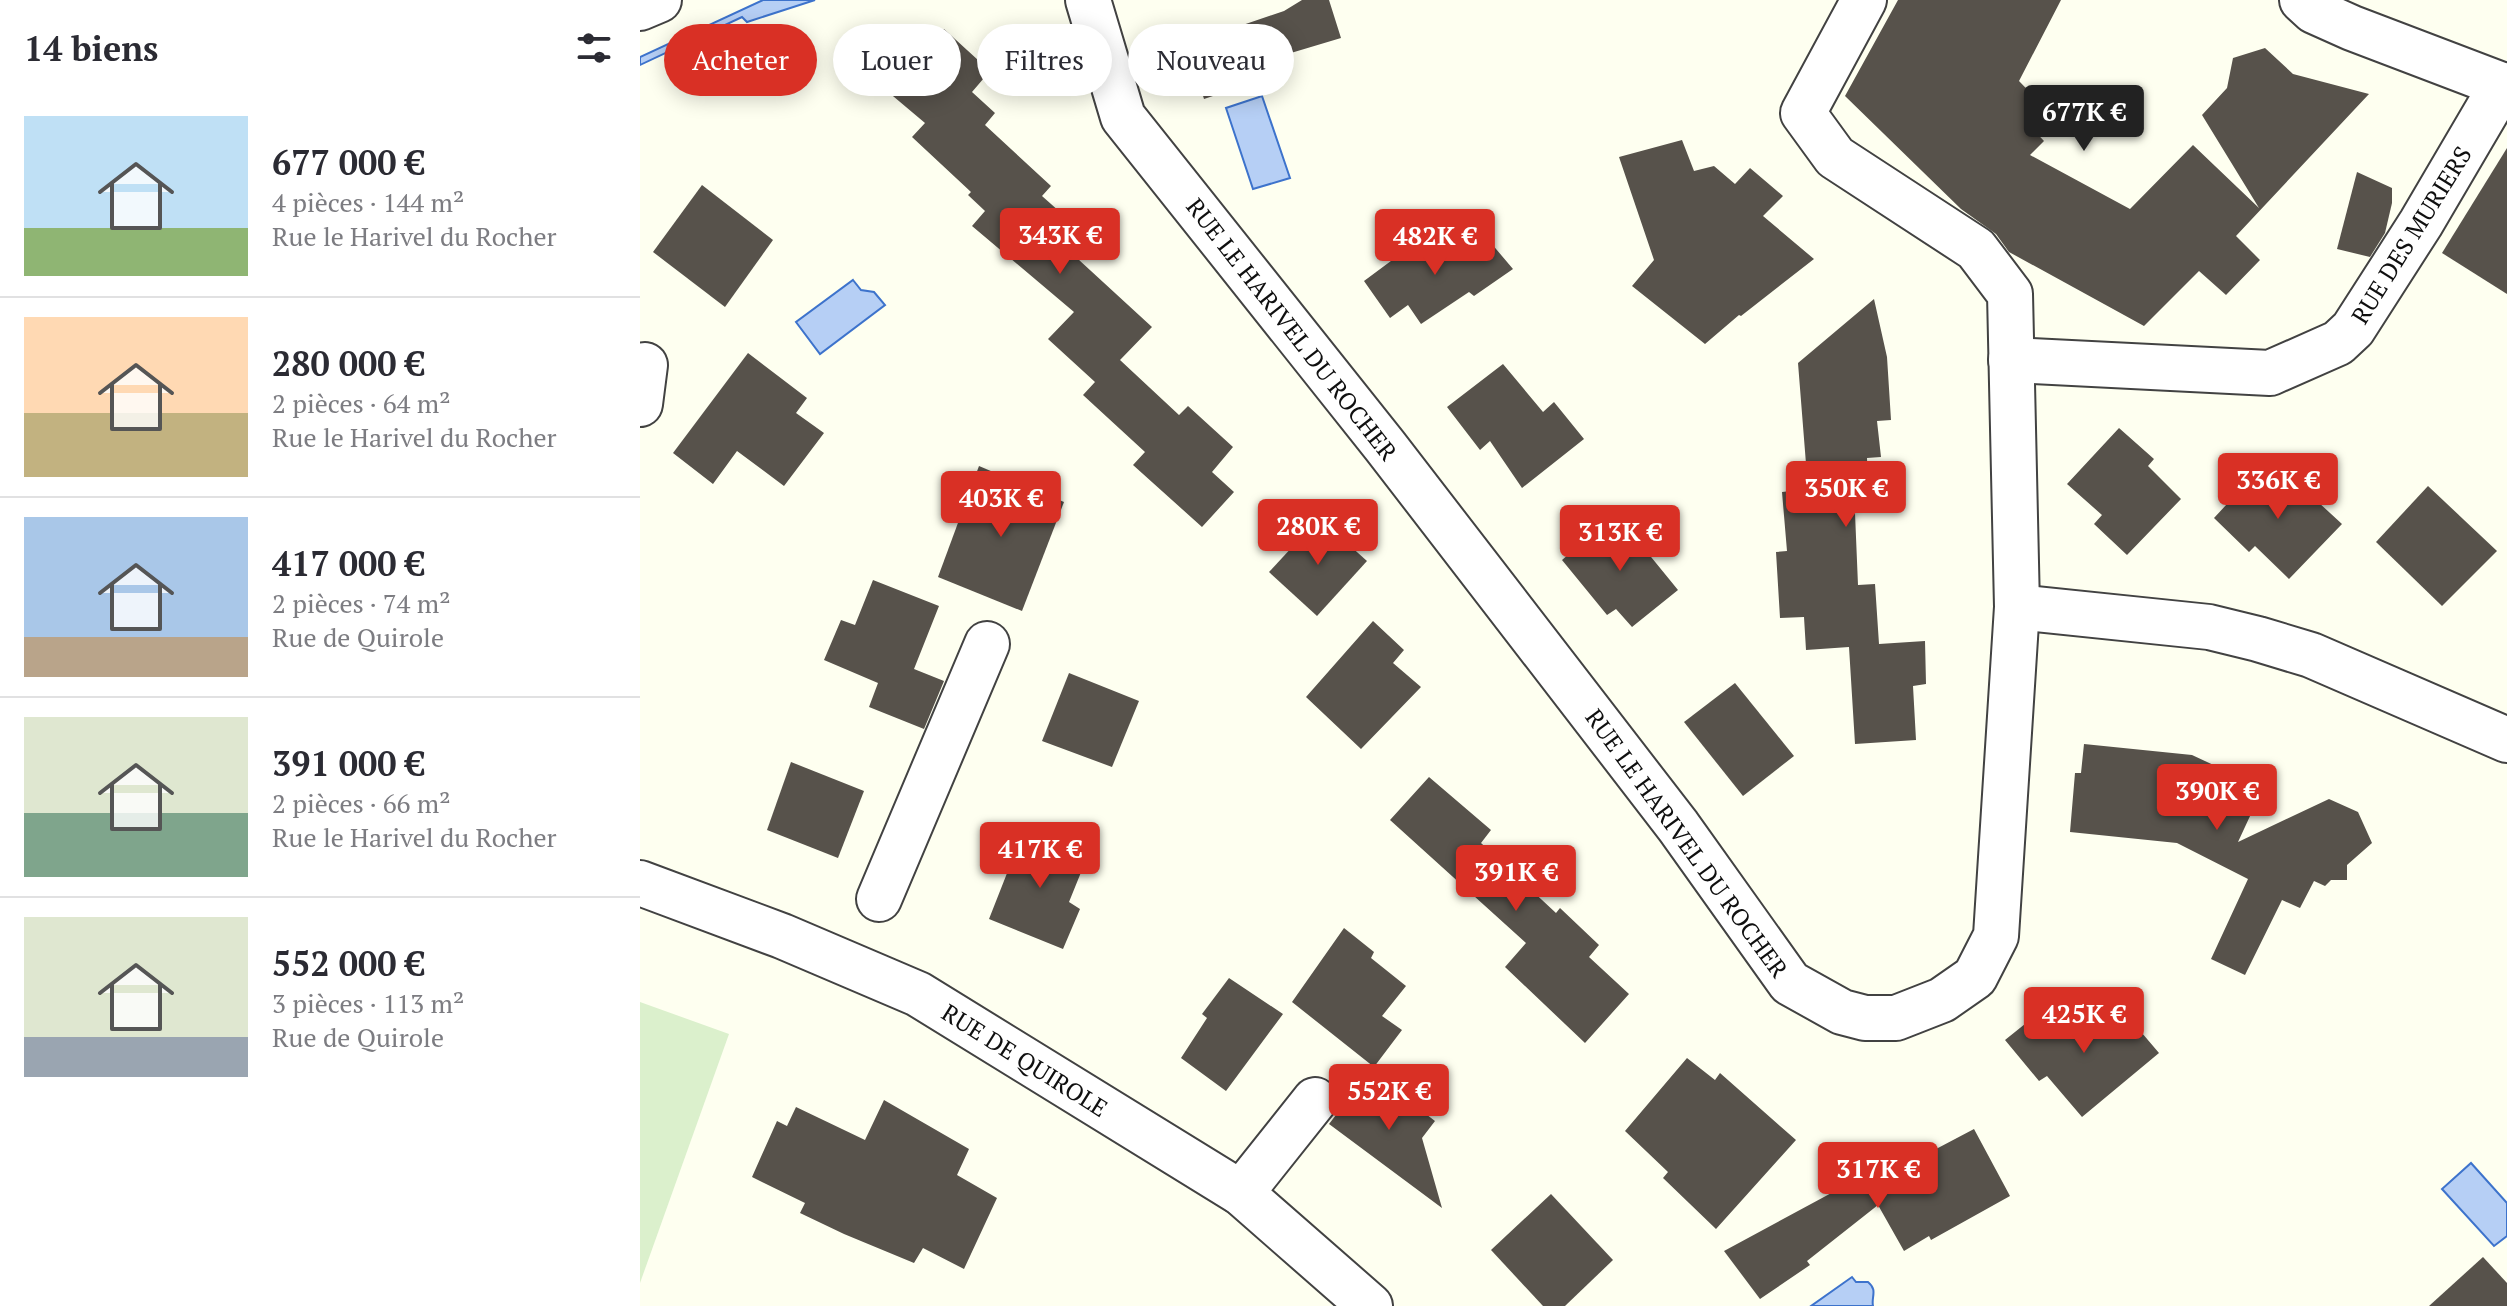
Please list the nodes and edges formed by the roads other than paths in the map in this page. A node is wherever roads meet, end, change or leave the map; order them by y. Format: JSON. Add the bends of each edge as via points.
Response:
{"nodes":[{"id":1,"x":659,"y":0,"type":"edge"},
{"id":2,"x":1088,"y":0,"type":"edge"},
{"id":3,"x":1864,"y":0,"type":"edge"},
{"id":4,"x":2302,"y":0,"type":"edge"},
{"id":5,"x":640,"y":8,"type":"edge"},
{"id":6,"x":2504,"y":86,"type":"edge"},
{"id":7,"x":2011,"y":360,"type":"junction"},
{"id":8,"x":2017,"y":607,"type":"junction"},
{"id":9,"x":987,"y":644,"type":"dead end"},
{"id":10,"x":2507,"y":740,"type":"edge"},
{"id":11,"x":640,"y":883,"type":"edge"},
{"id":12,"x":879,"y":899,"type":"dead end"},
{"id":13,"x":1315,"y":1100,"type":"dead end"},
{"id":14,"x":1241,"y":1193,"type":"junction"},
{"id":15,"x":1370,"y":1306,"type":"edge"}],
"edges":[{"from":1,"to":5,"type":"street"},
{"from":2,"to":8,"type":"street","name":"RUE LE HARIVEL DU ROCHER","via":[[1123,117],[1659,800],[1790,983],[1842,1012],[1896,1018],[1942,1000],[1975,977],[1996,936]]},
{"from":3,"to":7,"type":"street","name":"RUE LE HARIVEL DU ROCHER","via":[[1803,113],[1835,157],[1976,249],[2010,294]]},
{"from":4,"to":6,"type":"street","name":"RUE DES MURIERS","via":[[2352,28]]},
{"from":6,"to":7,"type":"street","name":"RUE DES MURIERS","via":[[2353,329],[2338,343],[2270,373]]},
{"from":7,"to":8,"type":"street","name":"RUE LE HARIVEL DU ROCHER"},
{"from":8,"to":10,"type":"street","via":[[2209,627],[2258,639],[2311,655]]},
{"from":9,"to":12,"type":"street"},
{"from":11,"to":14,"type":"street","name":"RUE DE QUIROLE","via":[[918,994]]},
{"from":13,"to":14,"type":"street"},
{"from":14,"to":15,"type":"street","name":"RUE DE QUIROLE"}]}
